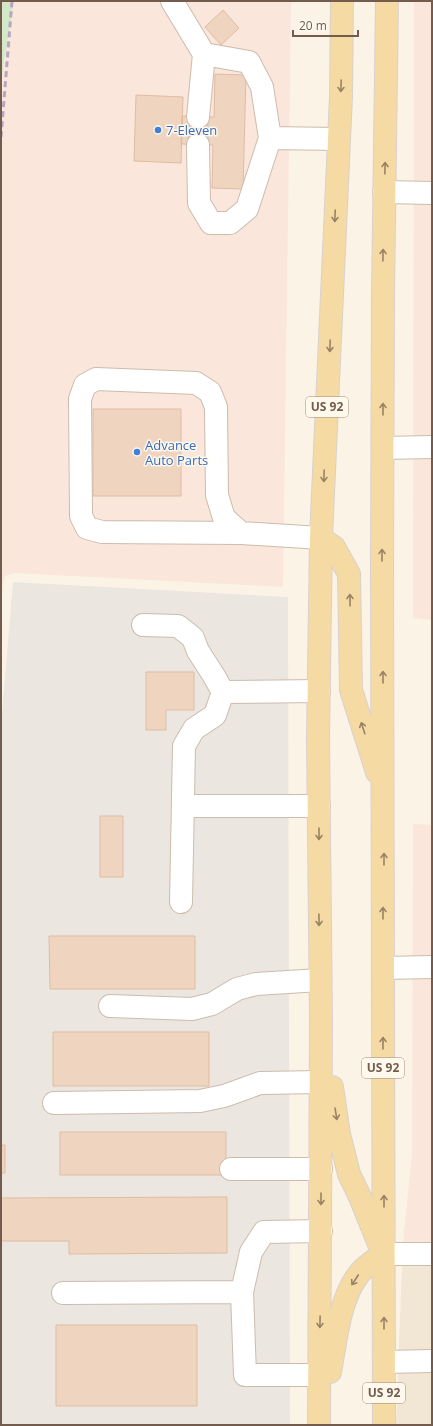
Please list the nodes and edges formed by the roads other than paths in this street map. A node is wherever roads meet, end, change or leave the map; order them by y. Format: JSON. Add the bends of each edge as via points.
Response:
{"nodes":[{"id":1,"x":172,"y":1,"type":"edge"},
{"id":2,"x":342,"y":1,"type":"edge"},
{"id":3,"x":387,"y":1,"type":"edge"},
{"id":4,"x":204,"y":54,"type":"junction"},
{"id":5,"x":198,"y":116,"type":"tunnel mouth"},
{"id":6,"x":270,"y":138,"type":"junction"},
{"id":7,"x":338,"y":139,"type":"junction"},
{"id":8,"x":198,"y":145,"type":"tunnel mouth"},
{"id":9,"x":384,"y":192,"type":"junction"},
{"id":10,"x":432,"y":193,"type":"edge"},
{"id":11,"x":432,"y":446,"type":"edge"},
{"id":12,"x":383,"y":448,"type":"junction"},
{"id":13,"x":241,"y":534,"type":"junction"},
{"id":14,"x":321,"y":538,"type":"junction"},
{"id":15,"x":143,"y":625,"type":"dead end"},
{"id":16,"x":319,"y":691,"type":"junction"},
{"id":17,"x":223,"y":692,"type":"junction"},
{"id":18,"x":383,"y":792,"type":"junction"},
{"id":19,"x":183,"y":806,"type":"junction"},
{"id":20,"x":319,"y":806,"type":"junction"},
{"id":21,"x":181,"y":902,"type":"dead end"},
{"id":22,"x":432,"y":967,"type":"edge"},
{"id":23,"x":383,"y":968,"type":"junction"},
{"id":24,"x":320,"y":980,"type":"junction"},
{"id":25,"x":110,"y":1006,"type":"dead end"},
{"id":26,"x":321,"y":1020,"type":"junction"},
{"id":27,"x":321,"y":1082,"type":"junction"},
{"id":28,"x":54,"y":1103,"type":"dead end"},
{"id":29,"x":231,"y":1169,"type":"dead end"},
{"id":30,"x":321,"y":1169,"type":"junction"},
{"id":31,"x":321,"y":1231,"type":"junction"},
{"id":32,"x":383,"y":1254,"type":"junction"},
{"id":33,"x":432,"y":1254,"type":"edge"},
{"id":34,"x":242,"y":1292,"type":"junction"},
{"id":35,"x":63,"y":1293,"type":"dead end"},
{"id":36,"x":432,"y":1361,"type":"edge"},
{"id":37,"x":384,"y":1362,"type":"junction"},
{"id":38,"x":320,"y":1375,"type":"junction"},
{"id":39,"x":320,"y":1425,"type":"edge"},
{"id":40,"x":384,"y":1425,"type":"edge"}],
"edges":[{"from":1,"to":4,"type":"street"},
{"from":2,"to":7,"type":"main road","number":"US 92","one_way":true},
{"from":9,"to":3,"type":"main road","number":"US 92","one_way":true},
{"from":4,"to":5,"type":"street"},
{"from":4,"to":6,"type":"street","via":[[249,62],[262,87]]},
{"from":6,"to":7,"type":"street"},
{"from":6,"to":8,"type":"street","via":[[247,209],[230,223],[211,222],[199,203]]},
{"from":7,"to":14,"type":"main road","number":"US 92","one_way":true},
{"from":9,"to":10,"type":"street"},
{"from":12,"to":9,"type":"main road","number":"US 92","one_way":true},
{"from":11,"to":12,"type":"street"},
{"from":18,"to":12,"type":"main road","number":"US 92","one_way":true},
{"from":13,"to":13,"type":"street","via":[[224,518],[216,495],[216,407],[210,392],[196,383],[96,379],[84,385],[80,399],[81,516],[87,528],[102,532]]},
{"from":13,"to":14,"type":"street"},
{"from":14,"to":16,"type":"main road","number":"US 92"},
{"from":18,"to":14,"type":"main road","one_way":true,"via":[[351,690],[349,574],[334,547]]},
{"from":15,"to":17,"type":"street","via":[[178,626],[193,638]]},
{"from":16,"to":17,"type":"street"},
{"from":16,"to":20,"type":"main road","number":"US 92"},
{"from":17,"to":19,"type":"street","via":[[216,715],[194,729],[184,746]]},
{"from":23,"to":18,"type":"main road","number":"US 92","one_way":true},
{"from":19,"to":20,"type":"street"},
{"from":19,"to":21,"type":"street"},
{"from":20,"to":24,"type":"main road","number":"US 92","one_way":true},
{"from":22,"to":23,"type":"street"},
{"from":32,"to":23,"type":"main road","number":"US 92","one_way":true},
{"from":24,"to":25,"type":"street","via":[[256,984],[237,989],[212,1004],[192,1009]]},
{"from":24,"to":26,"type":"main road","number":"US 92"},
{"from":26,"to":27,"type":"main road","number":"US 92"},
{"from":26,"to":32,"type":"main road","one_way":true,"via":[[339,1134],[349,1174]]},
{"from":27,"to":28,"type":"street","via":[[260,1083],[224,1096],[200,1101]]},
{"from":27,"to":30,"type":"main road","number":"US 92"},
{"from":29,"to":30,"type":"street"},
{"from":30,"to":31,"type":"main road","number":"US 92","one_way":true},
{"from":31,"to":34,"type":"street","via":[[264,1232],[251,1252]]},
{"from":31,"to":38,"type":"main road","number":"US 92","one_way":true},
{"from":32,"to":33,"type":"street"},
{"from":37,"to":32,"type":"main road","number":"US 92","one_way":true},
{"from":32,"to":39,"type":"main road","one_way":true,"via":[[359,1274],[349,1289],[340,1320]]},
{"from":34,"to":35,"type":"street"},
{"from":34,"to":38,"type":"street","via":[[244,1375]]},
{"from":36,"to":37,"type":"street"},
{"from":37,"to":40,"type":"main road","number":"US 92"},
{"from":38,"to":39,"type":"main road","number":"US 92"}]}
